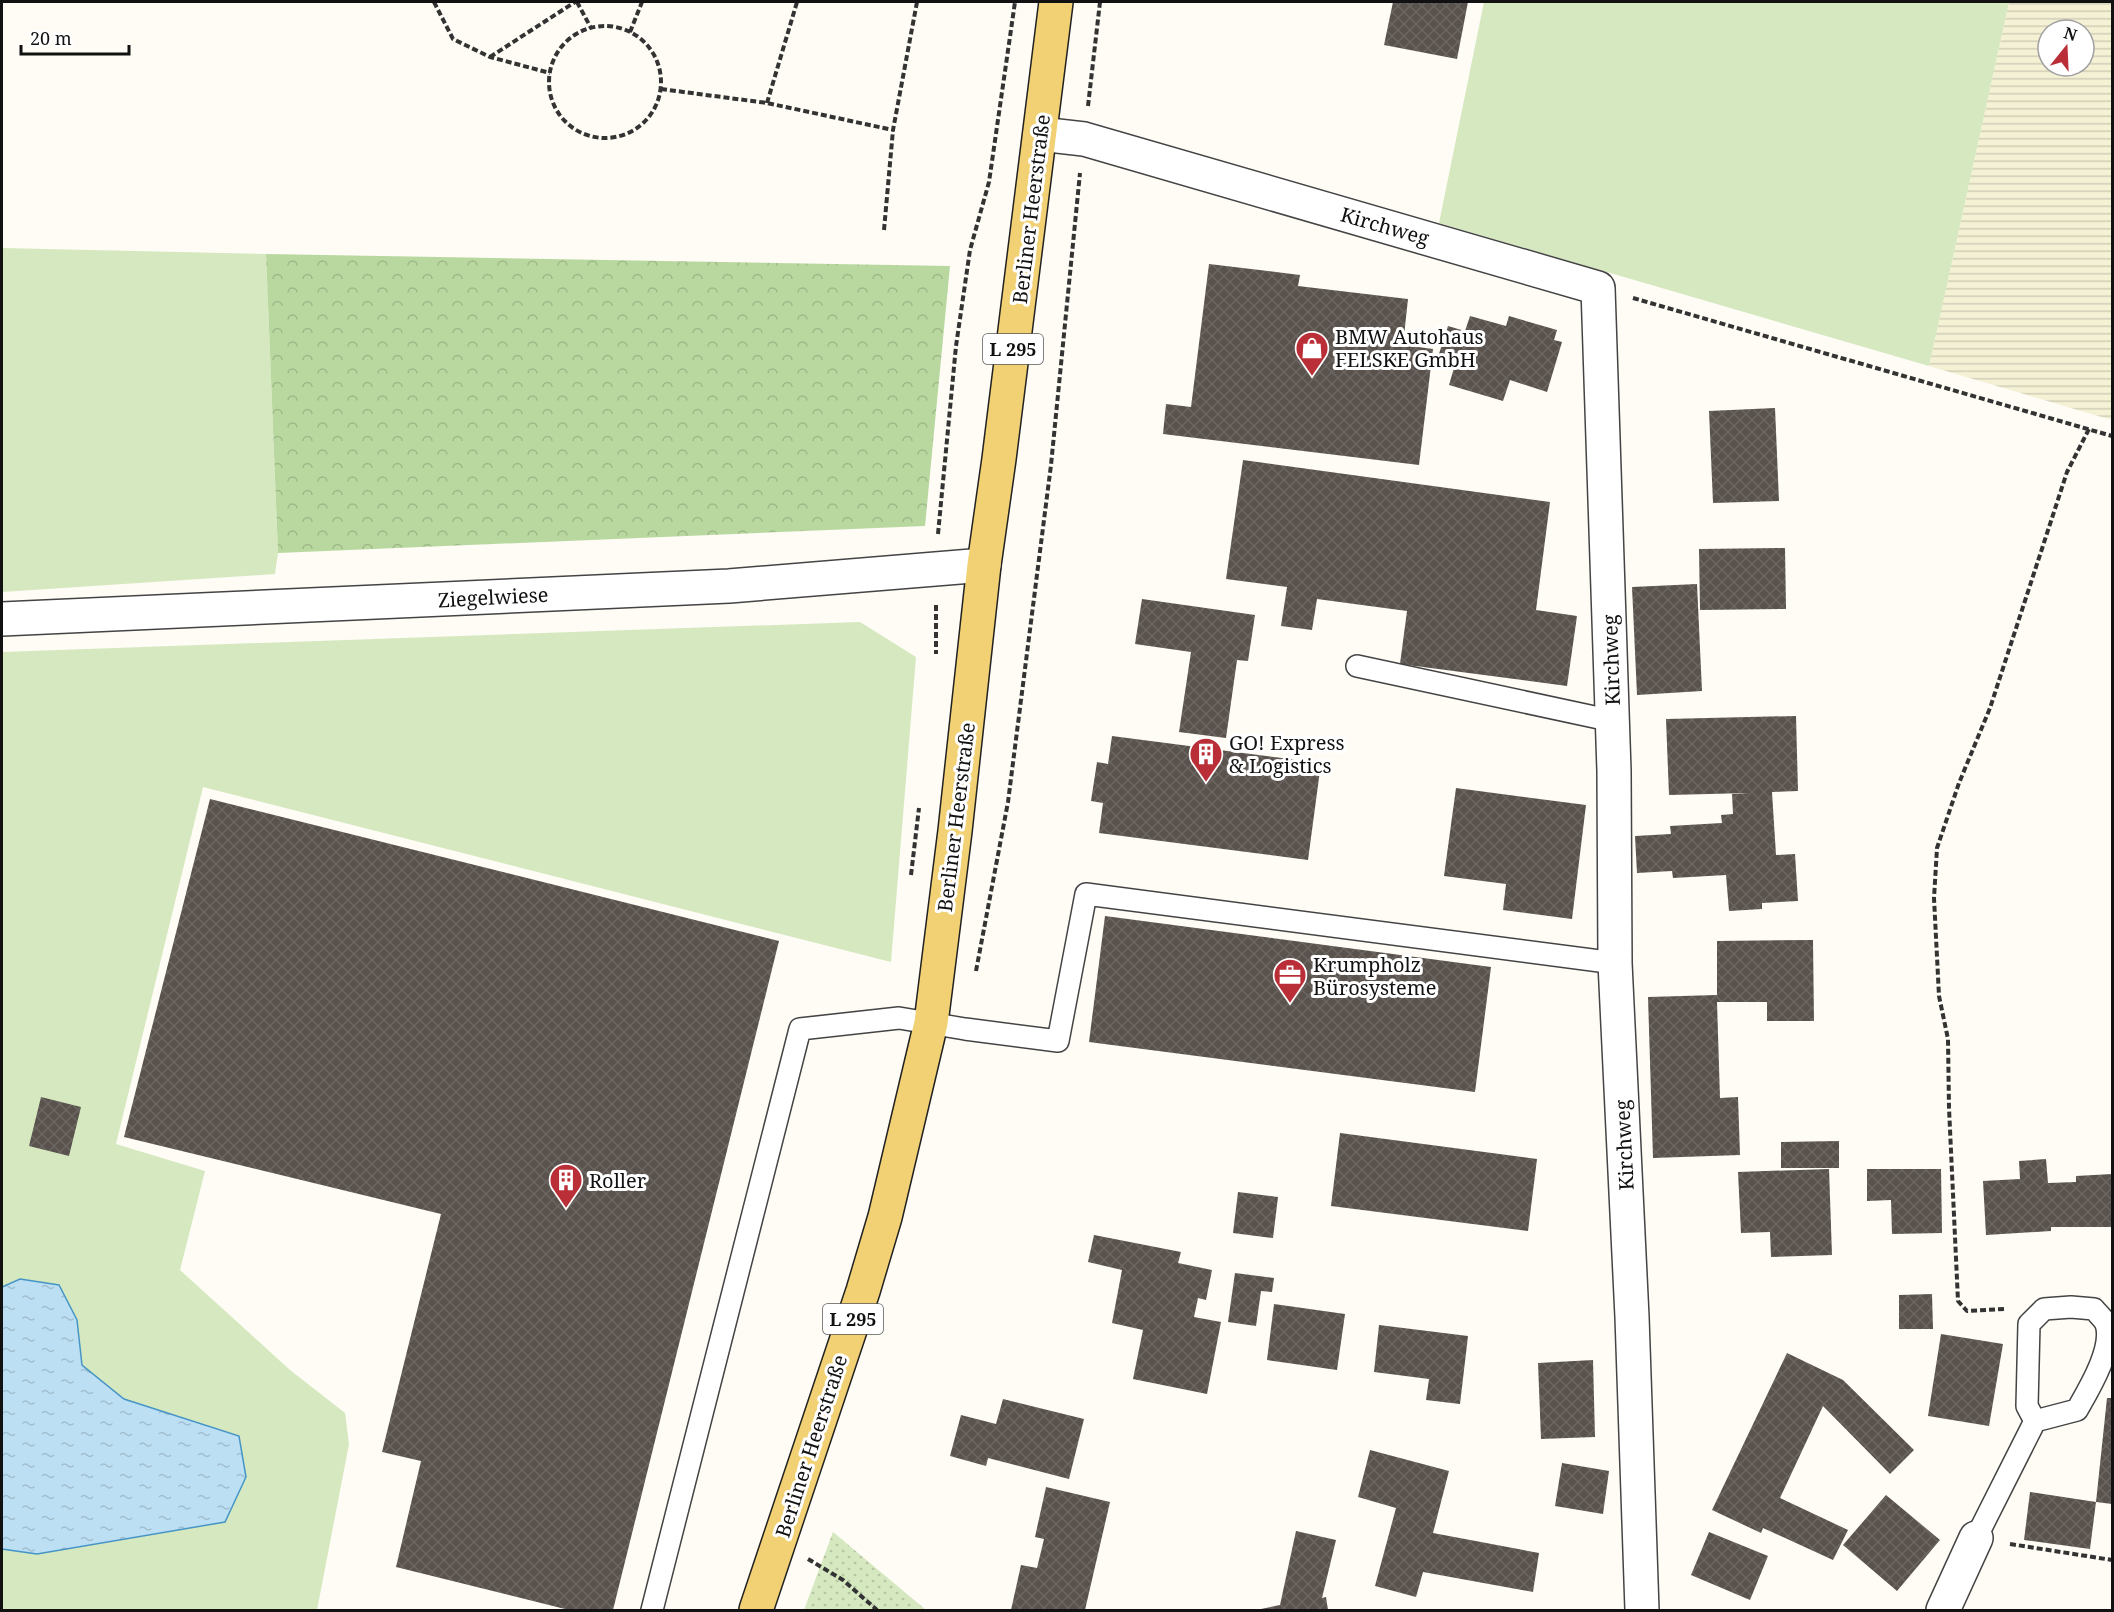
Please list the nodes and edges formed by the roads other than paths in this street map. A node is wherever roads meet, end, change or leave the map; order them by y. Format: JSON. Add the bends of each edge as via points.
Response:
{"nodes":[{"id":1,"x":1056,"y":2,"type":"edge"},
{"id":2,"x":1040,"y":134,"type":"junction"},
{"id":3,"x":984,"y":565,"type":"junction"},
{"id":4,"x":2,"y":619,"type":"edge"},
{"id":5,"x":1357,"y":666,"type":"dead end"},
{"id":6,"x":1613,"y":721,"type":"junction"},
{"id":7,"x":1615,"y":963,"type":"junction"},
{"id":8,"x":931,"y":1023,"type":"junction"},
{"id":9,"x":2035,"y":1421,"type":"junction"},
{"id":10,"x":1976,"y":1538,"type":"joint"},
{"id":11,"x":652,"y":1611,"type":"edge"},
{"id":12,"x":756,"y":1611,"type":"edge"},
{"id":13,"x":1642,"y":1611,"type":"edge"},
{"id":14,"x":1943,"y":1611,"type":"edge"}],
"edges":[{"from":1,"to":2,"type":"main road","name":"Berliner Heerstraße","number":"L 295"},
{"from":2,"to":3,"type":"main road","name":"Berliner Heerstraße","number":"L 295"},
{"from":2,"to":6,"type":"street","name":"Kirchweg","via":[[1084,139],[1598,288]]},
{"from":3,"to":4,"type":"street","name":"Ziegelwiese","via":[[729,586]]},
{"from":3,"to":8,"type":"main road","name":"Berliner Heerstraße","number":"L 295"},
{"from":5,"to":6,"type":"lane"},
{"from":6,"to":7,"type":"street","name":"Kirchweg"},
{"from":7,"to":8,"type":"lane","via":[[1086,894],[1058,1041]]},
{"from":7,"to":13,"type":"street","name":"Kirchweg"},
{"from":8,"to":11,"type":"lane","via":[[899,1018],[800,1029]]},
{"from":8,"to":12,"type":"main road","name":"Berliner Heerstraße","number":"L 295","via":[[885,1217],[863,1291]]},
{"from":9,"to":9,"type":"lane","via":[[2077,1410],[2100,1372],[2109,1342],[2107,1324],[2094,1309],[2044,1309],[2029,1324],[2027,1406]]},
{"from":9,"to":10,"type":"lane"},
{"from":10,"to":14,"type":"street"}]}
